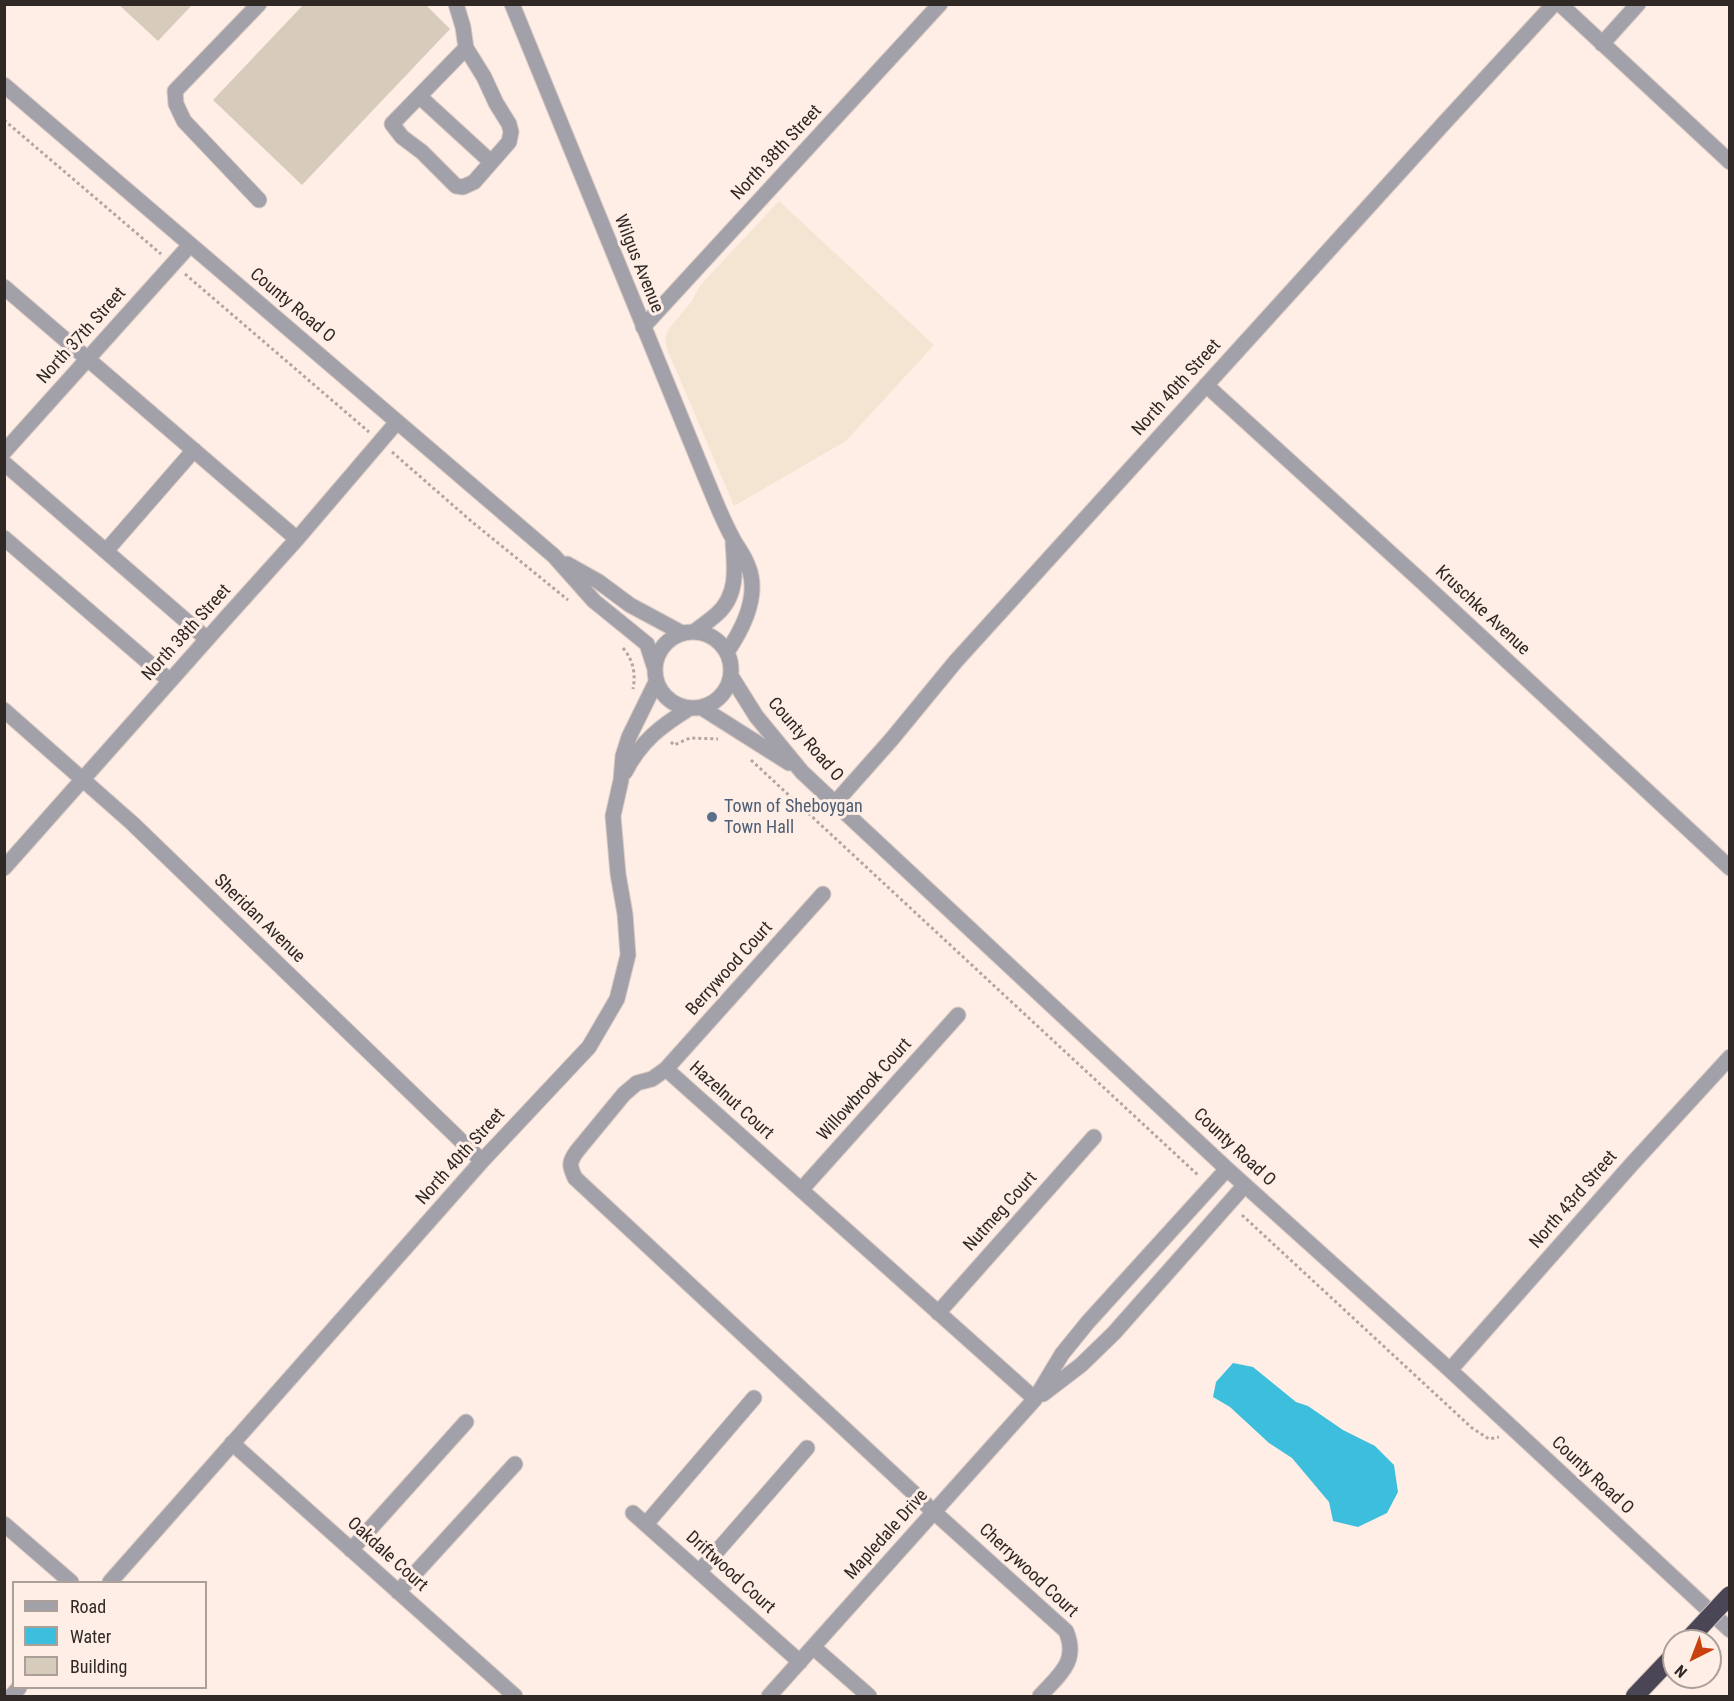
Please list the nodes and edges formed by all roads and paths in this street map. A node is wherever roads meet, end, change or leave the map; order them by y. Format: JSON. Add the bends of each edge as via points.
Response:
{"nodes":[{"id":1,"x":259,"y":4,"type":"edge"},
{"id":2,"x":456,"y":4,"type":"edge"},
{"id":3,"x":512,"y":4,"type":"edge"},
{"id":4,"x":940,"y":4,"type":"edge"},
{"id":5,"x":1554,"y":4,"type":"edge"},
{"id":6,"x":1560,"y":4,"type":"edge"},
{"id":7,"x":1638,"y":4,"type":"edge"},
{"id":8,"x":1602,"y":44,"type":"junction"},
{"id":9,"x":466,"y":48,"type":"junction"},
{"id":10,"x":4,"y":85,"type":"edge"},
{"id":11,"x":418,"y":96,"type":"junction"},
{"id":12,"x":4,"y":120,"type":"edge"},
{"id":13,"x":491,"y":162,"type":"junction"},
{"id":14,"x":1730,"y":162,"type":"edge"},
{"id":15,"x":259,"y":200,"type":"dead end"},
{"id":16,"x":190,"y":245,"type":"junction"},
{"id":17,"x":173,"y":264,"type":"junction"},
{"id":18,"x":4,"y":287,"type":"edge"},
{"id":19,"x":643,"y":327,"type":"junction"},
{"id":20,"x":88,"y":359,"type":"junction"},
{"id":21,"x":1206,"y":385,"type":"junction"},
{"id":22,"x":397,"y":422,"type":"junction"},
{"id":23,"x":380,"y":442,"type":"junction"},
{"id":24,"x":194,"y":450,"type":"junction"},
{"id":25,"x":4,"y":452,"type":"edge"},
{"id":26,"x":4,"y":463,"type":"edge"},
{"id":27,"x":732,"y":537,"type":"junction"},
{"id":28,"x":4,"y":538,"type":"edge"},
{"id":29,"x":297,"y":539,"type":"junction"},
{"id":30,"x":106,"y":551,"type":"junction"},
{"id":31,"x":554,"y":556,"type":"junction"},
{"id":32,"x":574,"y":604,"type":"dead end"},
{"id":33,"x":688,"y":632,"type":"junction"},
{"id":34,"x":207,"y":639,"type":"junction"},
{"id":35,"x":618,"y":642,"type":"dead end"},
{"id":36,"x":727,"y":652,"type":"junction"},
{"id":37,"x":655,"y":674,"type":"junction"},
{"id":38,"x":731,"y":676,"type":"junction"},
{"id":39,"x":170,"y":681,"type":"junction"},
{"id":40,"x":696,"y":708,"type":"junction"},
{"id":41,"x":4,"y":710,"type":"edge"},
{"id":42,"x":641,"y":712,"type":"junction"},
{"id":43,"x":660,"y":728,"type":"junction"},
{"id":44,"x":721,"y":740,"type":"dead end"},
{"id":45,"x":744,"y":754,"type":"dead end"},
{"id":46,"x":802,"y":772,"type":"junction"},
{"id":47,"x":83,"y":779,"type":"junction"},
{"id":48,"x":621,"y":780,"type":"junction"},
{"id":49,"x":835,"y":803,"type":"junction"},
{"id":50,"x":4,"y":868,"type":"edge"},
{"id":51,"x":1730,"y":868,"type":"edge"},
{"id":52,"x":823,"y":894,"type":"dead end"},
{"id":53,"x":957,"y":1015,"type":"dead end"},
{"id":54,"x":1730,"y":1057,"type":"edge"},
{"id":55,"x":666,"y":1070,"type":"junction"},
{"id":56,"x":1094,"y":1137,"type":"dead end"},
{"id":57,"x":482,"y":1161,"type":"junction"},
{"id":58,"x":1227,"y":1169,"type":"junction"},
{"id":59,"x":1245,"y":1185,"type":"junction"},
{"id":60,"x":1211,"y":1187,"type":"junction"},
{"id":61,"x":801,"y":1190,"type":"junction"},
{"id":62,"x":1229,"y":1203,"type":"junction"},
{"id":63,"x":938,"y":1313,"type":"junction"},
{"id":64,"x":1450,"y":1370,"type":"junction"},
{"id":65,"x":754,"y":1398,"type":"dead end"},
{"id":66,"x":1035,"y":1399,"type":"junction"},
{"id":67,"x":466,"y":1422,"type":"dead end"},
{"id":68,"x":1514,"y":1430,"type":"junction"},
{"id":69,"x":232,"y":1443,"type":"junction"},
{"id":70,"x":807,"y":1448,"type":"dead end"},
{"id":71,"x":515,"y":1464,"type":"dead end"},
{"id":72,"x":934,"y":1512,"type":"junction"},
{"id":73,"x":633,"y":1513,"type":"dead end"},
{"id":74,"x":4,"y":1524,"type":"edge"},
{"id":75,"x":646,"y":1524,"type":"junction"},
{"id":76,"x":351,"y":1550,"type":"junction"},
{"id":77,"x":699,"y":1572,"type":"junction"},
{"id":78,"x":70,"y":1581,"type":"edge"},
{"id":79,"x":111,"y":1581,"type":"edge"},
{"id":80,"x":398,"y":1592,"type":"junction"},
{"id":81,"x":1730,"y":1595,"type":"edge"},
{"id":82,"x":1698,"y":1629,"type":"edge"},
{"id":83,"x":1730,"y":1630,"type":"edge"},
{"id":84,"x":813,"y":1647,"type":"junction"},
{"id":85,"x":800,"y":1662,"type":"junction"},
{"id":86,"x":1662,"y":1667,"type":"edge"},
{"id":87,"x":515,"y":1696,"type":"edge"},
{"id":88,"x":769,"y":1696,"type":"edge"},
{"id":89,"x":869,"y":1696,"type":"edge"},
{"id":90,"x":1040,"y":1696,"type":"edge"},
{"id":91,"x":1635,"y":1696,"type":"edge"}],
"edges":[{"from":1,"to":15,"type":"street","via":[[176,91],[176,104],[184,121]]},
{"from":2,"to":9,"type":"street"},
{"from":3,"to":19,"type":"street","name":"Wilgus Avenue"},
{"from":4,"to":19,"type":"street","name":"North 38th Street"},
{"from":5,"to":21,"type":"street","name":"North 40th Street"},
{"from":6,"to":8,"type":"street"},
{"from":7,"to":8,"type":"street"},
{"from":8,"to":14,"type":"street"},
{"from":9,"to":11,"type":"street"},
{"from":9,"to":13,"type":"street","via":[[511,132],[509,142]]},
{"from":10,"to":16,"type":"street","name":"County Road O"},
{"from":11,"to":13,"type":"street"},
{"from":11,"to":13,"type":"street","via":[[392,124],[456,186],[474,182]]},
{"from":12,"to":17,"type":"path"},
{"from":16,"to":17,"type":"street","name":"North 37th Street"},
{"from":16,"to":22,"type":"street","name":"County Road O"},
{"from":17,"to":20,"type":"street","name":"North 37th Street"},
{"from":17,"to":23,"type":"path"},
{"from":18,"to":20,"type":"street"},
{"from":19,"to":27,"type":"street","name":"Wilgus Avenue"},
{"from":20,"to":24,"type":"street"},
{"from":20,"to":25,"type":"street","name":"North 37th Street"},
{"from":21,"to":49,"type":"street","name":"North 40th Street","via":[[956,661]]},
{"from":21,"to":51,"type":"street","name":"Kruschke Avenue"},
{"from":22,"to":23,"type":"street","name":"North 38th Street"},
{"from":22,"to":31,"type":"street","name":"County Road O"},
{"from":23,"to":29,"type":"street","name":"North 38th Street"},
{"from":23,"to":32,"type":"path"},
{"from":24,"to":29,"type":"street"},
{"from":24,"to":30,"type":"street"},
{"from":26,"to":30,"type":"street"},
{"from":27,"to":33,"type":"street","name":"Wilgus Avenue","via":[[735,571],[731,594],[717,614]]},
{"from":27,"to":36,"type":"street","name":"Wilgus Avenue","via":[[748,566],[753,591]]},
{"from":28,"to":39,"type":"street"},
{"from":29,"to":34,"type":"street","name":"North 38th Street"},
{"from":30,"to":34,"type":"street"},
{"from":31,"to":33,"type":"street","name":"County Road O","via":[[630,606]]},
{"from":31,"to":37,"type":"street","name":"County Road O","via":[[594,601],[647,644]]},
{"from":33,"to":36,"type":"street","via":[[707,634]]},
{"from":33,"to":37,"type":"street","via":[[663,645],[657,655]]},
{"from":34,"to":39,"type":"street","name":"North 38th Street"},
{"from":35,"to":42,"type":"path","via":[[628,654],[635,679],[625,706]]},
{"from":36,"to":38,"type":"street"},
{"from":37,"to":40,"type":"street","via":[[661,692],[669,700]]},
{"from":37,"to":42,"type":"street","name":"North 40th Street"},
{"from":38,"to":40,"type":"street","via":[[721,696],[712,704]]},
{"from":38,"to":46,"type":"street","name":"County Road O","via":[[756,716]]},
{"from":39,"to":47,"type":"street","name":"North 38th Street"},
{"from":40,"to":43,"type":"street"},
{"from":40,"to":46,"type":"street"},
{"from":41,"to":47,"type":"street","name":"Sheridan Avenue"},
{"from":42,"to":48,"type":"street","name":"North 40th Street","via":[[623,756]]},
{"from":43,"to":44,"type":"path","via":[[674,745],[690,738]]},
{"from":43,"to":48,"type":"street","via":[[646,740]]},
{"from":45,"to":60,"type":"path"},
{"from":46,"to":49,"type":"street","name":"County Road O"},
{"from":47,"to":50,"type":"street","name":"North 38th Street"},
{"from":47,"to":57,"type":"street","name":"Sheridan Avenue"},
{"from":48,"to":57,"type":"street","name":"North 40th Street","via":[[613,816],[628,955],[617,999],[589,1047]]},
{"from":49,"to":58,"type":"street","name":"County Road O"},
{"from":52,"to":55,"type":"street","name":"Berrywood Court"},
{"from":53,"to":61,"type":"street","name":"Willowbrook Court"},
{"from":54,"to":64,"type":"street","name":"North 43rd Street"},
{"from":55,"to":61,"type":"street","name":"Hazelnut Court"},
{"from":55,"to":72,"type":"street","name":"Hazelnut Court","via":[[637,1083],[624,1094],[570,1161],[575,1178]]},
{"from":56,"to":63,"type":"street","name":"Nutmeg Court"},
{"from":57,"to":69,"type":"street","name":"North 40th Street"},
{"from":58,"to":59,"type":"street","name":"County Road O"},
{"from":58,"to":60,"type":"street","name":"Mapledale Drive"},
{"from":59,"to":62,"type":"street","name":"Mapledale Drive"},
{"from":59,"to":64,"type":"street","name":"County Road O"},
{"from":60,"to":66,"type":"street","name":"Mapledale Drive","via":[[1062,1354]]},
{"from":61,"to":63,"type":"street","name":"Hazelnut Court"},
{"from":62,"to":66,"type":"street","name":"Mapledale Drive","via":[[1114,1333],[1081,1365]]},
{"from":62,"to":68,"type":"path","via":[[1472,1428],[1489,1439]]},
{"from":63,"to":66,"type":"street","name":"Hazelnut Court"},
{"from":64,"to":68,"type":"street","name":"County Road O"},
{"from":65,"to":75,"type":"street"},
{"from":66,"to":72,"type":"street","name":"Mapledale Drive"},
{"from":67,"to":76,"type":"street"},
{"from":68,"to":83,"type":"street","name":"County Road O"},
{"from":69,"to":76,"type":"street","name":"Oakdale Court"},
{"from":69,"to":79,"type":"street","name":"North 40th Street"},
{"from":70,"to":77,"type":"street"},
{"from":71,"to":80,"type":"street"},
{"from":72,"to":84,"type":"street","name":"Mapledale Drive"},
{"from":72,"to":90,"type":"street","name":"Cherrywood Court","via":[[1066,1631],[1071,1643],[1067,1666]]},
{"from":73,"to":75,"type":"street","name":"Driftwood Court"},
{"from":74,"to":78,"type":"street"},
{"from":75,"to":77,"type":"street","name":"Driftwood Court"},
{"from":76,"to":80,"type":"street","name":"Oakdale Court"},
{"from":77,"to":85,"type":"street","name":"Driftwood Court"},
{"from":80,"to":87,"type":"street","name":"Oakdale Court"},
{"from":81,"to":82,"type":"highway","bridge":true},
{"from":84,"to":85,"type":"street","name":"Mapledale Drive"},
{"from":84,"to":89,"type":"street"},
{"from":85,"to":88,"type":"street","name":"Mapledale Drive"},
{"from":86,"to":91,"type":"highway"}]}
